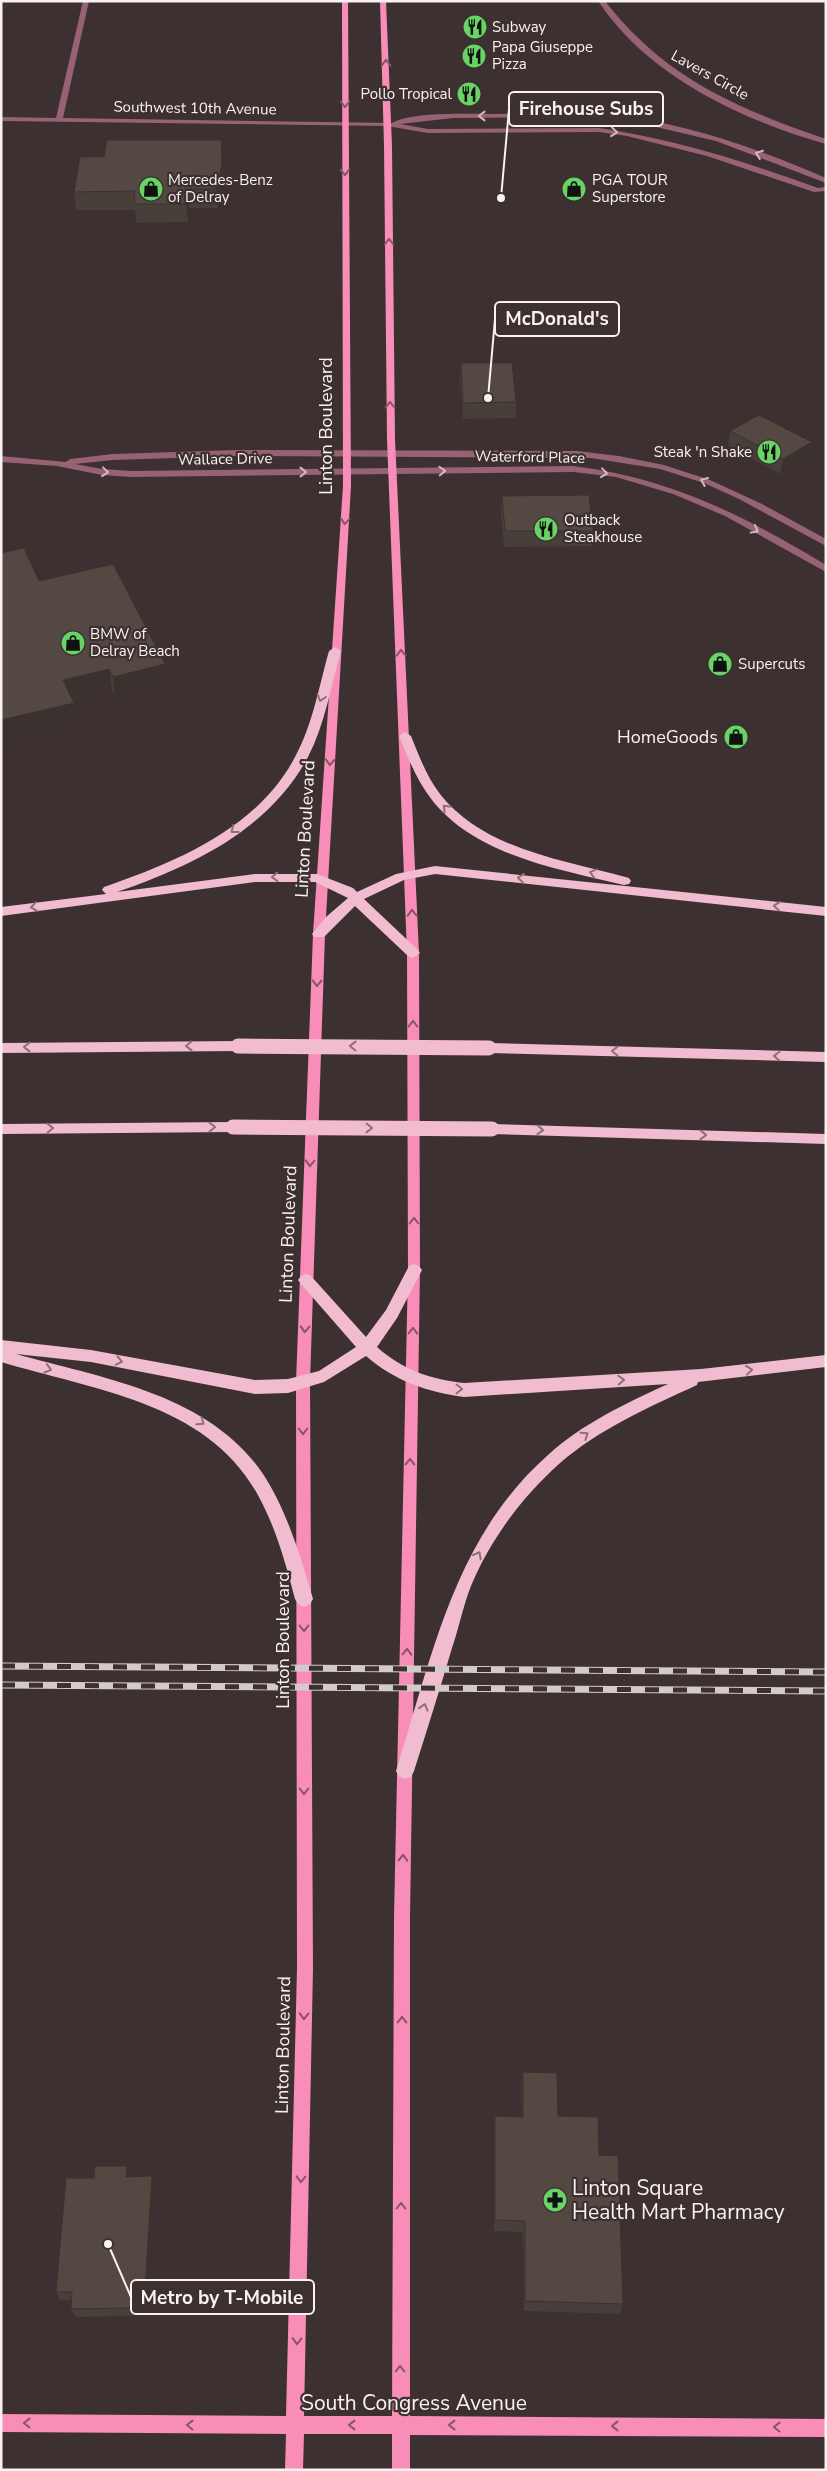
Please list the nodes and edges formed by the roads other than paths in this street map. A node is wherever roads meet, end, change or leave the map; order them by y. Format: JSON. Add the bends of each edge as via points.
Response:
{"nodes":[{"id":1,"x":86,"y":1,"type":"edge"},
{"id":2,"x":345,"y":1,"type":"edge"},
{"id":3,"x":382,"y":1,"type":"edge"},
{"id":4,"x":601,"y":1,"type":"edge"},
{"id":5,"x":1,"y":119,"type":"edge"},
{"id":6,"x":60,"y":120,"type":"junction"},
{"id":7,"x":344,"y":123,"type":"junction"},
{"id":8,"x":387,"y":124,"type":"junction"},
{"id":9,"x":826,"y":142,"type":"edge"},
{"id":10,"x":826,"y":171,"type":"edge"},
{"id":11,"x":805,"y":172,"type":"junction"},
{"id":12,"x":826,"y":181,"type":"edge"},
{"id":13,"x":826,"y":189,"type":"edge"},
{"id":14,"x":346,"y":454,"type":"junction"},
{"id":15,"x":392,"y":454,"type":"junction"},
{"id":16,"x":1,"y":458,"type":"edge"},
{"id":17,"x":57,"y":463,"type":"junction"},
{"id":18,"x":346,"y":472,"type":"junction"},
{"id":19,"x":393,"y":472,"type":"junction"},
{"id":20,"x":826,"y":543,"type":"edge"},
{"id":21,"x":826,"y":569,"type":"edge"},
{"id":22,"x":336,"y":651,"type":"junction"},
{"id":23,"x":405,"y":736,"type":"junction"},
{"id":24,"x":410,"y":873,"type":"junction"},
{"id":25,"x":323,"y":880,"type":"junction"},
{"id":26,"x":674,"y":894,"type":"junction"},
{"id":27,"x":356,"y":897,"type":"junction"},
{"id":28,"x":68,"y":903,"type":"junction"},
{"id":29,"x":1,"y":912,"type":"edge"},
{"id":30,"x":826,"y":912,"type":"edge"},
{"id":31,"x":319,"y":934,"type":"junction"},
{"id":32,"x":412,"y":953,"type":"junction"},
{"id":33,"x":1,"y":1048,"type":"edge"},
{"id":34,"x":826,"y":1057,"type":"edge"},
{"id":35,"x":1,"y":1129,"type":"edge"},
{"id":36,"x":826,"y":1139,"type":"edge"},
{"id":37,"x":414,"y":1270,"type":"junction"},
{"id":38,"x":306,"y":1280,"type":"junction"},
{"id":39,"x":1,"y":1346,"type":"edge"},
{"id":40,"x":367,"y":1348,"type":"junction"},
{"id":41,"x":1,"y":1356,"type":"edge"},
{"id":42,"x":826,"y":1361,"type":"edge"},
{"id":43,"x":701,"y":1375,"type":"junction"},
{"id":44,"x":412,"y":1380,"type":"junction"},
{"id":45,"x":303,"y":1382,"type":"junction"},
{"id":46,"x":304,"y":1599,"type":"junction"},
{"id":47,"x":404,"y":1771,"type":"junction"},
{"id":48,"x":1,"y":2423,"type":"edge"},
{"id":49,"x":296,"y":2425,"type":"junction"},
{"id":50,"x":401,"y":2425,"type":"junction"},
{"id":51,"x":826,"y":2428,"type":"edge"},
{"id":52,"x":294,"y":2470,"type":"edge"},
{"id":53,"x":401,"y":2470,"type":"edge"}],
"edges":[{"from":1,"to":6,"type":"street"},
{"from":2,"to":7,"type":"main road","name":"Linton Boulevard","one_way":true},
{"from":8,"to":3,"type":"main road","one_way":true},
{"from":4,"to":9,"type":"street","name":"Lavers Circle","via":[[641,48],[681,77],[755,115]]},
{"from":5,"to":6,"type":"street","name":"Southwest 10th Avenue"},
{"from":6,"to":7,"type":"street","name":"Southwest 10th Avenue"},
{"from":7,"to":8,"type":"street","name":"Southwest 10th Avenue"},
{"from":7,"to":14,"type":"main road","name":"Linton Boulevard","one_way":true},
{"from":11,"to":8,"type":"street","name":"Southwest 10th Avenue","one_way":true,"via":[[724,141],[669,126],[606,116],[427,116]]},
{"from":8,"to":13,"type":"street","name":"Southwest 10th Avenue","one_way":true,"via":[[428,131],[626,133],[684,146],[818,190]]},
{"from":15,"to":8,"type":"main road","one_way":true},
{"from":10,"to":11,"type":"street"},
{"from":11,"to":12,"type":"street","name":"Southwest 10th Avenue"},
{"from":14,"to":15,"type":"street","name":"Wallace Drive"},
{"from":14,"to":17,"type":"street","name":"Wallace Drive","via":[[113,457]]},
{"from":14,"to":18,"type":"main road","name":"Linton Boulevard"},
{"from":15,"to":19,"type":"main road"},
{"from":20,"to":15,"type":"street","name":"Waterford Place","one_way":true,"via":[[714,485],[690,475],[630,460],[576,454]]},
{"from":16,"to":17,"type":"street","name":"Wallace Drive"},
{"from":17,"to":18,"type":"street","name":"Wallace Drive","one_way":true,"via":[[131,474]]},
{"from":18,"to":19,"type":"street","name":"Wallace Drive"},
{"from":18,"to":22,"type":"main road","name":"Linton Boulevard","one_way":true},
{"from":19,"to":21,"type":"street","name":"Waterford Place","one_way":true,"via":[[573,469],[621,476],[678,493],[722,512]]},
{"from":23,"to":19,"type":"main road","one_way":true},
{"from":22,"to":25,"type":"main road","name":"Linton Boulevard","one_way":true},
{"from":22,"to":28,"type":"highway","one_way":true,"via":[[301,757],[291,775],[262,807],[230,834],[197,855],[128,884]]},
{"from":23,"to":24,"type":"main road"},
{"from":26,"to":23,"type":"highway","one_way":true,"via":[[543,859],[470,827],[449,812],[434,794]]},
{"from":26,"to":24,"type":"highway","one_way":true,"via":[[444,870]]},
{"from":24,"to":27,"type":"highway","via":[[387,880]]},
{"from":32,"to":24,"type":"main road","one_way":true},
{"from":25,"to":27,"type":"highway"},
{"from":25,"to":28,"type":"highway","one_way":true,"via":[[296,876],[255,878]]},
{"from":25,"to":31,"type":"main road","name":"Linton Boulevard"},
{"from":30,"to":26,"type":"highway","one_way":true},
{"from":27,"to":31,"type":"highway","via":[[335,914]]},
{"from":27,"to":32,"type":"highway"},
{"from":28,"to":29,"type":"highway","one_way":true},
{"from":31,"to":38,"type":"main road","name":"Linton Boulevard","one_way":true},
{"from":37,"to":32,"type":"main road","one_way":true},
{"from":34,"to":33,"type":"highway","one_way":true,"bridge":true,"via":[[489,1048]]},
{"from":35,"to":36,"type":"highway","one_way":true,"bridge":true,"via":[[233,1126],[492,1129]]},
{"from":37,"to":40,"type":"highway","via":[[392,1314]]},
{"from":44,"to":37,"type":"main road","one_way":true},
{"from":38,"to":40,"type":"highway"},
{"from":38,"to":45,"type":"main road","name":"Linton Boulevard","one_way":true},
{"from":39,"to":45,"type":"highway","one_way":true,"via":[[90,1356],[255,1387]]},
{"from":40,"to":44,"type":"highway"},
{"from":40,"to":45,"type":"highway","via":[[324,1376]]},
{"from":41,"to":46,"type":"highway","one_way":true,"via":[[140,1394],[206,1425],[244,1461],[266,1494],[282,1527]]},
{"from":43,"to":42,"type":"highway","one_way":true},
{"from":44,"to":43,"type":"highway","one_way":true,"via":[[439,1388],[464,1390]]},
{"from":47,"to":43,"type":"highway","one_way":true,"via":[[463,1586],[502,1515],[547,1465],[594,1428]]},
{"from":47,"to":44,"type":"main road","one_way":true},
{"from":45,"to":46,"type":"main road","name":"Linton Boulevard","one_way":true},
{"from":46,"to":49,"type":"main road","name":"Linton Boulevard","one_way":true,"via":[[304,1987]]},
{"from":50,"to":47,"type":"main road","one_way":true},
{"from":49,"to":48,"type":"main road","name":"South Congress Avenue","one_way":true},
{"from":50,"to":49,"type":"main road","name":"South Congress Avenue","one_way":true},
{"from":49,"to":52,"type":"main road","name":"Linton Boulevard"},
{"from":51,"to":50,"type":"main road","name":"South Congress Avenue","one_way":true},
{"from":50,"to":53,"type":"main road"}]}
